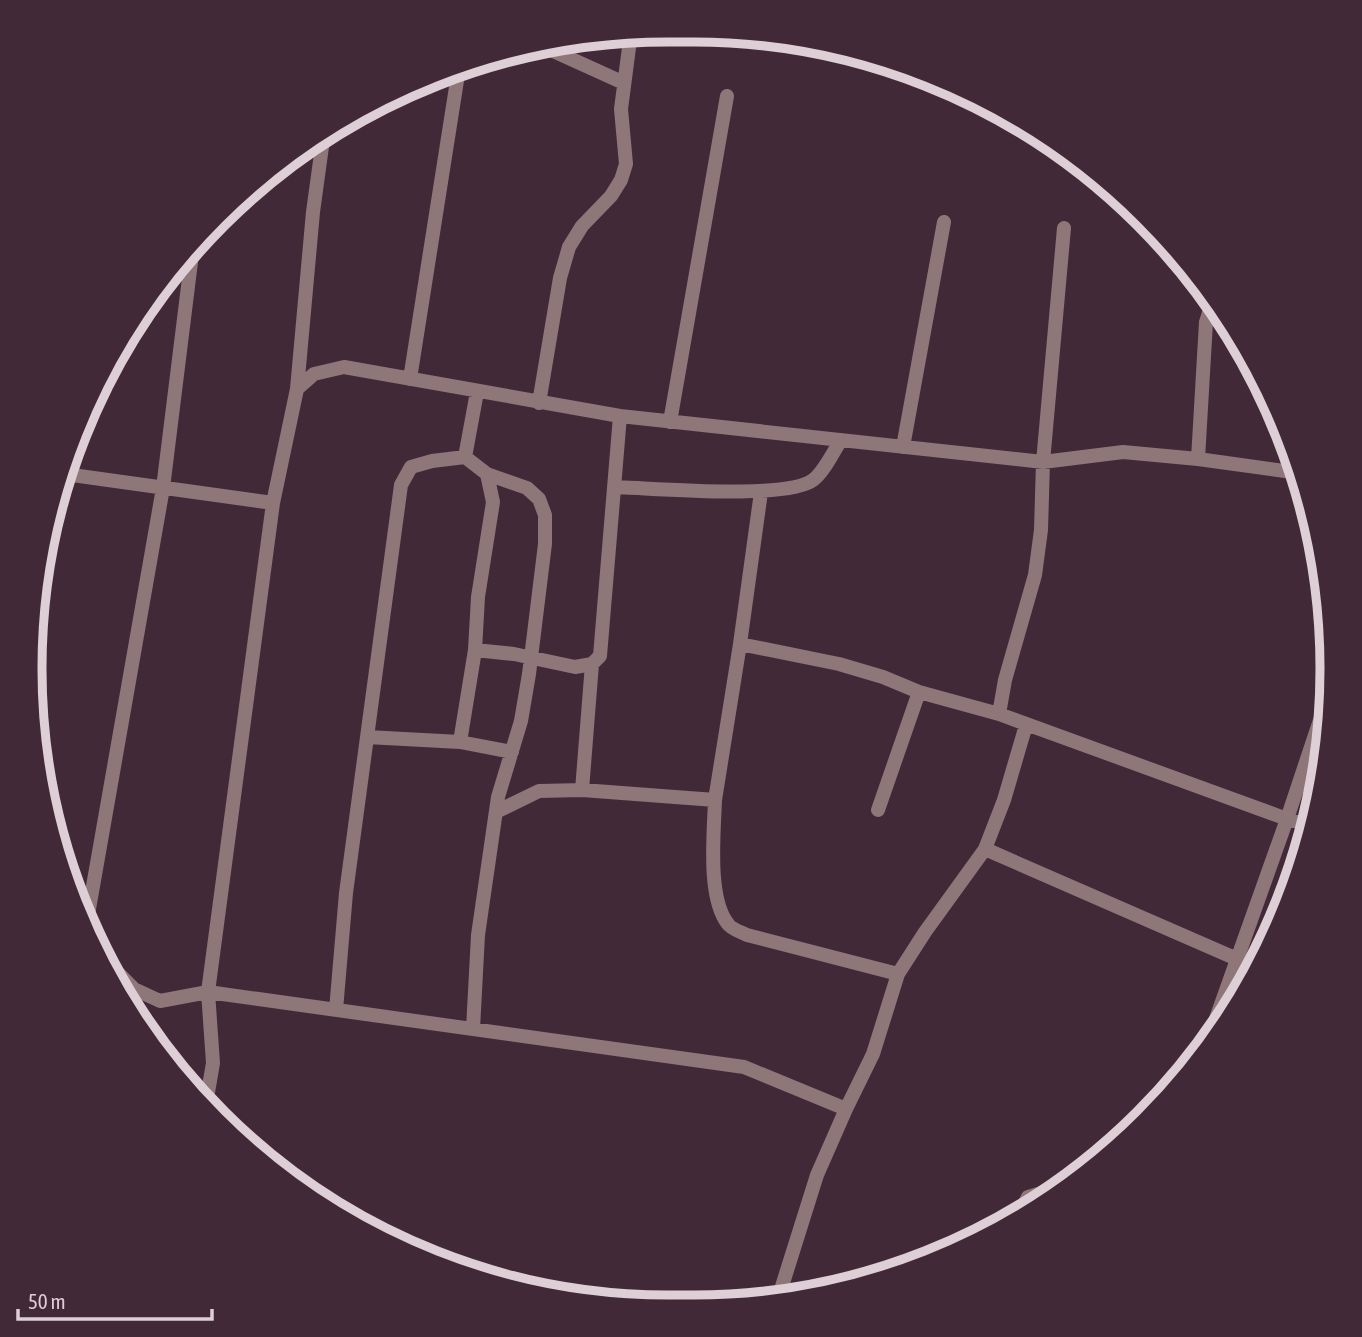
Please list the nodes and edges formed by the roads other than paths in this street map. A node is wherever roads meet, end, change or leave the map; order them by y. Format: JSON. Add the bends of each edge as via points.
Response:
{"nodes":[{"id":1,"x":630,"y":43,"type":"edge"},
{"id":2,"x":556,"y":52,"type":"edge"},
{"id":3,"x":457,"y":79,"type":"edge"},
{"id":4,"x":624,"y":83,"type":"junction"},
{"id":5,"x":727,"y":96,"type":"dead end"},
{"id":6,"x":322,"y":147,"type":"edge"},
{"id":7,"x":944,"y":222,"type":"dead end"},
{"id":8,"x":1064,"y":228,"type":"dead end"},
{"id":9,"x":191,"y":262,"type":"edge"},
{"id":10,"x":1209,"y":313,"type":"edge"},
{"id":11,"x":410,"y":379,"type":"junction"},
{"id":12,"x":296,"y":389,"type":"junction"},
{"id":13,"x":477,"y":392,"type":"junction"},
{"id":14,"x":539,"y":403,"type":"junction"},
{"id":15,"x":620,"y":416,"type":"junction"},
{"id":16,"x":670,"y":422,"type":"junction"},
{"id":17,"x":841,"y":440,"type":"junction"},
{"id":18,"x":904,"y":447,"type":"junction"},
{"id":19,"x":465,"y":457,"type":"junction"},
{"id":20,"x":1198,"y":459,"type":"junction"},
{"id":21,"x":1043,"y":462,"type":"junction"},
{"id":22,"x":1288,"y":472,"type":"edge"},
{"id":23,"x":487,"y":474,"type":"junction"},
{"id":24,"x":73,"y":475,"type":"edge"},
{"id":25,"x":614,"y":487,"type":"junction"},
{"id":26,"x":163,"y":488,"type":"junction"},
{"id":27,"x":761,"y":492,"type":"junction"},
{"id":28,"x":273,"y":503,"type":"junction"},
{"id":29,"x":740,"y":644,"type":"junction"},
{"id":30,"x":475,"y":650,"type":"junction"},
{"id":31,"x":530,"y":659,"type":"junction"},
{"id":32,"x":592,"y":664,"type":"junction"},
{"id":33,"x":919,"y":692,"type":"junction"},
{"id":34,"x":999,"y":714,"type":"junction"},
{"id":35,"x":1026,"y":724,"type":"junction"},
{"id":36,"x":1317,"y":729,"type":"edge"},
{"id":37,"x":367,"y":737,"type":"junction"},
{"id":38,"x":460,"y":742,"type":"junction"},
{"id":39,"x":512,"y":752,"type":"junction"},
{"id":40,"x":582,"y":790,"type":"junction"},
{"id":41,"x":715,"y":800,"type":"junction"},
{"id":42,"x":878,"y":810,"type":"dead end"},
{"id":43,"x":496,"y":812,"type":"junction"},
{"id":44,"x":1287,"y":819,"type":"junction"},
{"id":45,"x":1301,"y":823,"type":"edge"},
{"id":46,"x":985,"y":849,"type":"junction"},
{"id":47,"x":89,"y":907,"type":"edge"},
{"id":48,"x":1237,"y":959,"type":"junction"},
{"id":49,"x":898,"y":974,"type":"junction"},
{"id":50,"x":125,"y":980,"type":"edge"},
{"id":51,"x":208,"y":992,"type":"junction"},
{"id":52,"x":1220,"y":1008,"type":"edge"},
{"id":53,"x":336,"y":1010,"type":"junction"},
{"id":54,"x":473,"y":1029,"type":"junction"},
{"id":55,"x":208,"y":1094,"type":"edge"},
{"id":56,"x":846,"y":1109,"type":"junction"},
{"id":57,"x":781,"y":1289,"type":"edge"}],
"edges":[{"from":1,"to":4,"type":"street"},
{"from":2,"to":4,"type":"street"},
{"from":3,"to":11,"type":"street"},
{"from":4,"to":14,"type":"street","via":[[621,109],[626,164],[611,195],[569,247]]},
{"from":5,"to":16,"type":"street"},
{"from":6,"to":12,"type":"street"},
{"from":7,"to":18,"type":"street"},
{"from":8,"to":21,"type":"street"},
{"from":9,"to":26,"type":"street"},
{"from":10,"to":20,"type":"street"},
{"from":11,"to":12,"type":"street","via":[[344,367],[314,374]]},
{"from":11,"to":13,"type":"street"},
{"from":12,"to":28,"type":"street"},
{"from":13,"to":14,"type":"street"},
{"from":13,"to":19,"type":"street"},
{"from":14,"to":15,"type":"street"},
{"from":15,"to":16,"type":"street"},
{"from":15,"to":25,"type":"street"},
{"from":16,"to":17,"type":"street"},
{"from":17,"to":18,"type":"street"},
{"from":17,"to":27,"type":"street","via":[[814,480],[796,488]]},
{"from":18,"to":21,"type":"street"},
{"from":19,"to":23,"type":"street"},
{"from":19,"to":37,"type":"street","via":[[411,467],[401,485]]},
{"from":20,"to":21,"type":"street","via":[[1123,452]]},
{"from":20,"to":22,"type":"street"},
{"from":21,"to":34,"type":"street","via":[[1035,575]]},
{"from":23,"to":30,"type":"street","via":[[493,502]]},
{"from":23,"to":31,"type":"street","via":[[527,488],[539,499],[545,515]]},
{"from":24,"to":26,"type":"street"},
{"from":25,"to":27,"type":"street"},
{"from":25,"to":32,"type":"street","via":[[600,656]]},
{"from":26,"to":28,"type":"street"},
{"from":26,"to":47,"type":"street"},
{"from":27,"to":29,"type":"street"},
{"from":28,"to":51,"type":"street"},
{"from":29,"to":33,"type":"street","via":[[839,664]]},
{"from":29,"to":41,"type":"street"},
{"from":30,"to":31,"type":"street"},
{"from":30,"to":38,"type":"street"},
{"from":31,"to":32,"type":"street","via":[[575,667]]},
{"from":31,"to":39,"type":"street"},
{"from":32,"to":40,"type":"street"},
{"from":33,"to":34,"type":"street"},
{"from":33,"to":42,"type":"street"},
{"from":34,"to":35,"type":"street"},
{"from":35,"to":44,"type":"street"},
{"from":35,"to":46,"type":"street"},
{"from":36,"to":44,"type":"street"},
{"from":37,"to":38,"type":"street"},
{"from":37,"to":53,"type":"street"},
{"from":38,"to":39,"type":"street"},
{"from":39,"to":43,"type":"street"},
{"from":40,"to":41,"type":"street"},
{"from":40,"to":43,"type":"street","via":[[539,791]]},
{"from":41,"to":49,"type":"street","via":[[712,864],[728,925],[747,935]]},
{"from":43,"to":54,"type":"street","via":[[478,935]]},
{"from":44,"to":45,"type":"street"},
{"from":44,"to":48,"type":"street"},
{"from":46,"to":48,"type":"street"},
{"from":46,"to":49,"type":"street"},
{"from":48,"to":52,"type":"street"},
{"from":49,"to":56,"type":"street","via":[[873,1054]]},
{"from":50,"to":51,"type":"street","via":[[160,1001]]},
{"from":51,"to":53,"type":"street"},
{"from":51,"to":55,"type":"street","via":[[213,1063]]},
{"from":53,"to":54,"type":"street"},
{"from":54,"to":56,"type":"street","via":[[744,1067]]},
{"from":56,"to":57,"type":"street","via":[[817,1175]]}]}
